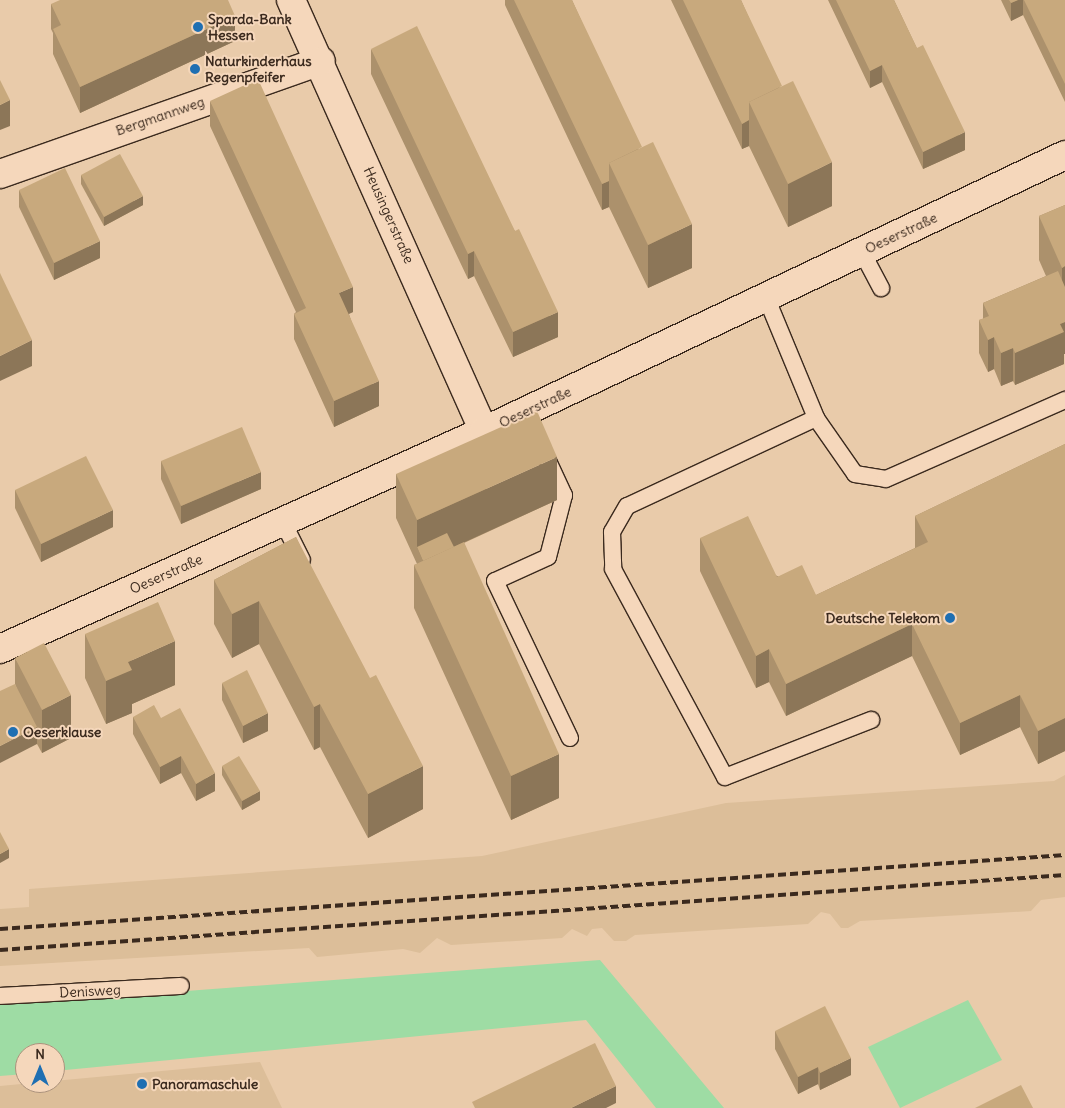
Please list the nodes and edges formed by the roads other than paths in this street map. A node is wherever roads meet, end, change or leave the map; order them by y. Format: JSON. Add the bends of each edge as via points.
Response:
{"nodes":[{"id":1,"x":291,"y":0,"type":"edge"},
{"id":2,"x":321,"y":61,"type":"junction"},
{"id":3,"x":1065,"y":155,"type":"edge"},
{"id":4,"x":0,"y":174,"type":"edge"},
{"id":5,"x":862,"y":252,"type":"junction"},
{"id":6,"x":881,"y":288,"type":"dead end"},
{"id":7,"x":766,"y":297,"type":"junction"},
{"id":8,"x":1065,"y":400,"type":"edge"},
{"id":9,"x":816,"y":418,"type":"junction"},
{"id":10,"x":484,"y":431,"type":"junction"},
{"id":11,"x":540,"y":445,"type":"edge"},
{"id":12,"x":282,"y":522,"type":"junction"},
{"id":13,"x":309,"y":575,"type":"edge"},
{"id":14,"x":0,"y":649,"type":"edge"},
{"id":15,"x":871,"y":720,"type":"dead end"},
{"id":16,"x":570,"y":738,"type":"dead end"},
{"id":17,"x":181,"y":986,"type":"dead end"},
{"id":18,"x":0,"y":996,"type":"edge"}],
"edges":[{"from":1,"to":2,"type":"street","name":"Heusingerstraße"},
{"from":2,"to":4,"type":"street","name":"Bergmannweg"},
{"from":2,"to":10,"type":"street","name":"Heusingerstraße"},
{"from":3,"to":5,"type":"street","name":"Oeserstraße"},
{"from":5,"to":6,"type":"lane"},
{"from":5,"to":7,"type":"street","name":"Oeserstraße"},
{"from":7,"to":9,"type":"lane"},
{"from":7,"to":10,"type":"street","name":"Oeserstraße","via":[[528,420]]},
{"from":8,"to":9,"type":"lane","via":[[886,479],[855,474]]},
{"from":9,"to":15,"type":"lane","via":[[627,506],[612,532],[613,569],[725,777]]},
{"from":10,"to":12,"type":"street","name":"Oeserstraße"},
{"from":11,"to":16,"type":"lane","via":[[564,495],[548,557],[495,581]]},
{"from":12,"to":13,"type":"lane"},
{"from":12,"to":14,"type":"street","name":"Oeserstraße"},
{"from":17,"to":18,"type":"lane","name":"Denisweg"}]}
